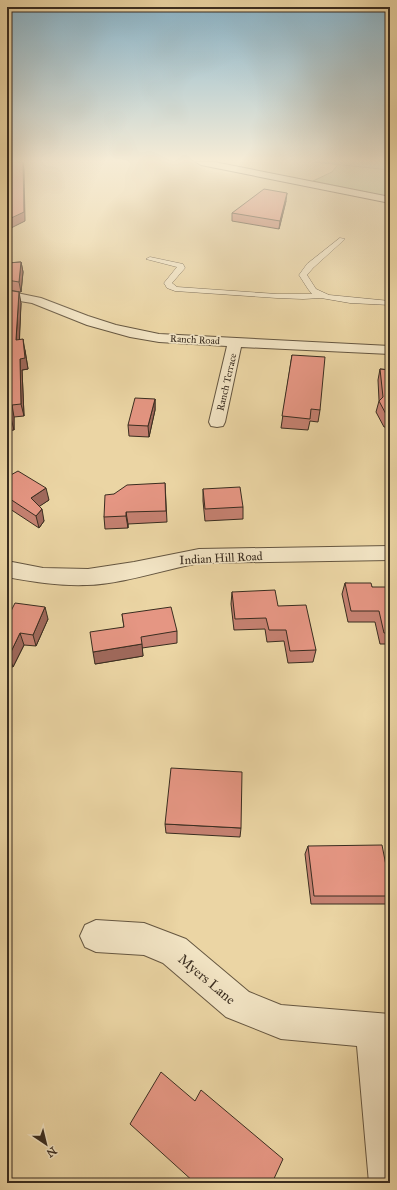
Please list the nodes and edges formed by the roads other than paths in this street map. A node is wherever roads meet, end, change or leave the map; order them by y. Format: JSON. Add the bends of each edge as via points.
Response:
{"nodes":[{"id":1,"x":342,"y":239,"type":"dead end"},
{"id":2,"x":150,"y":259,"type":"dead end"},
{"id":3,"x":7,"y":294,"type":"edge"},
{"id":4,"x":324,"y":295,"type":"junction"},
{"id":5,"x":390,"y":303,"type":"edge"},
{"id":6,"x":234,"y":341,"type":"junction"},
{"id":7,"x":390,"y":350,"type":"edge"},
{"id":8,"x":216,"y":422,"type":"dead end"},
{"id":9,"x":390,"y":553,"type":"edge"},
{"id":10,"x":7,"y":569,"type":"edge"},
{"id":11,"x":96,"y":936,"type":"dead end"},
{"id":12,"x":382,"y":1032,"type":"edge"},
{"id":13,"x":389,"y":1183,"type":"edge"}],
"edges":[{"from":1,"to":4,"type":"lane","via":[[303,275],[314,292]]},
{"from":2,"to":4,"type":"lane","via":[[180,266],[168,283],[175,289],[277,296]]},
{"from":3,"to":6,"type":"street","name":"Ranch Road","via":[[34,299],[85,320],[129,333],[158,338]]},
{"from":4,"to":5,"type":"lane","via":[[338,299]]},
{"from":6,"to":7,"type":"street","name":"Ranch Road"},
{"from":6,"to":8,"type":"street","name":"Ranch Terrace"},
{"from":9,"to":10,"type":"street","name":"Indian Hill Road","via":[[199,556],[88,577],[43,576]]},
{"from":11,"to":12,"type":"street","name":"Myers Lane","via":[[144,939],[174,950],[238,1005],[281,1022]]},
{"from":12,"to":13,"type":"street"}]}
